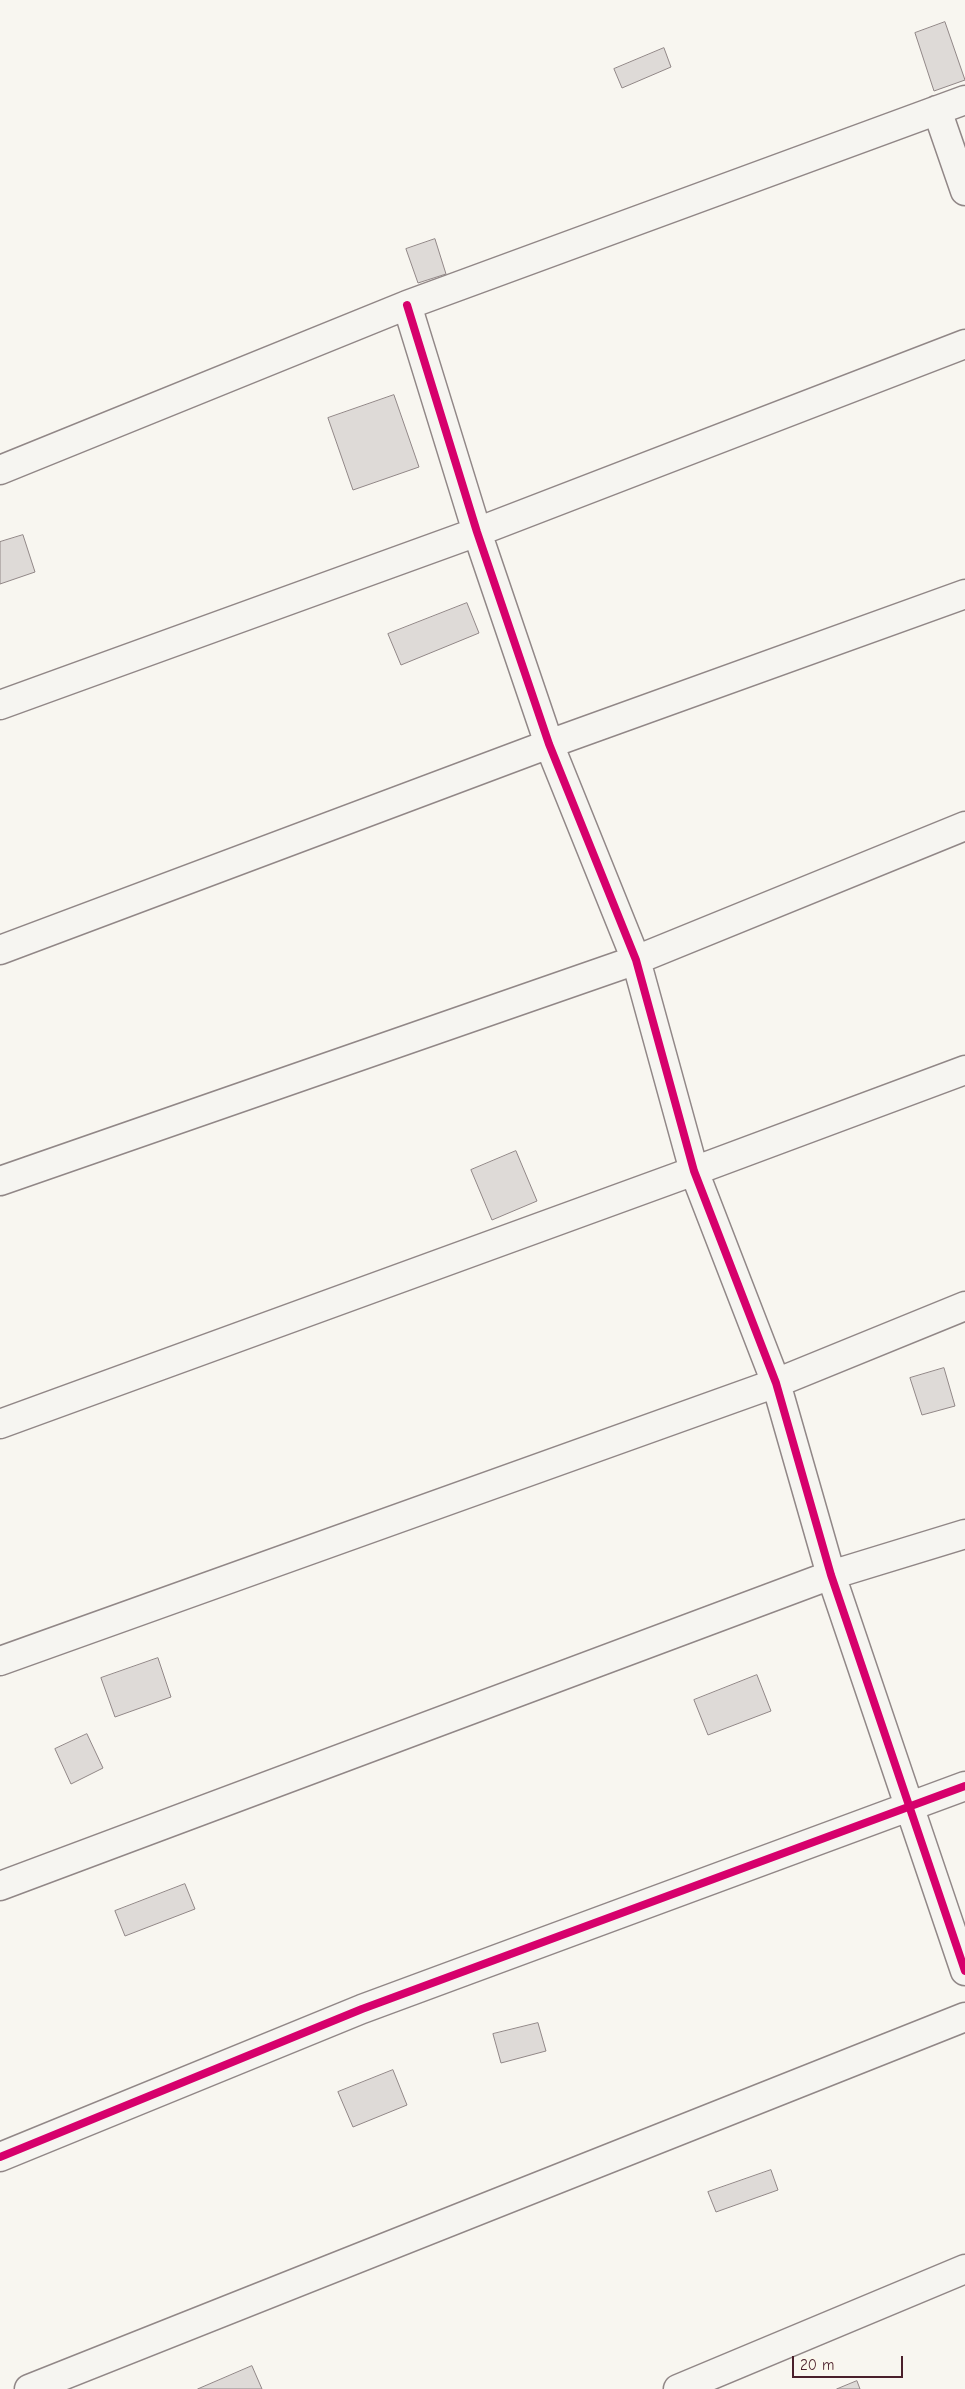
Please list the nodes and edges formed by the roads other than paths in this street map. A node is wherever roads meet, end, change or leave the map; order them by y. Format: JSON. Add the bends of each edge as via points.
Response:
{"nodes":[{"id":1,"x":965,"y":100,"type":"edge"},
{"id":2,"x":937,"y":110,"type":"junction"},
{"id":3,"x":965,"y":191,"type":"edge"},
{"id":4,"x":407,"y":305,"type":"junction"},
{"id":5,"x":965,"y":344,"type":"edge"},
{"id":6,"x":0,"y":470,"type":"edge"},
{"id":7,"x":477,"y":532,"type":"junction"},
{"id":8,"x":965,"y":594,"type":"edge"},
{"id":9,"x":0,"y":705,"type":"edge"},
{"id":10,"x":549,"y":744,"type":"junction"},
{"id":11,"x":965,"y":826,"type":"edge"},
{"id":12,"x":0,"y":950,"type":"edge"},
{"id":13,"x":636,"y":960,"type":"junction"},
{"id":14,"x":965,"y":1070,"type":"edge"},
{"id":15,"x":694,"y":1171,"type":"junction"},
{"id":16,"x":0,"y":1181,"type":"edge"},
{"id":17,"x":965,"y":1306,"type":"edge"},
{"id":18,"x":776,"y":1383,"type":"junction"},
{"id":19,"x":0,"y":1424,"type":"edge"},
{"id":20,"x":965,"y":1534,"type":"edge"},
{"id":21,"x":831,"y":1576,"type":"junction"},
{"id":22,"x":0,"y":1661,"type":"edge"},
{"id":23,"x":965,"y":1786,"type":"edge"},
{"id":24,"x":910,"y":1808,"type":"junction"},
{"id":25,"x":0,"y":1886,"type":"edge"},
{"id":26,"x":965,"y":1971,"type":"edge"},
{"id":27,"x":965,"y":2017,"type":"edge"},
{"id":28,"x":0,"y":2157,"type":"edge"},
{"id":29,"x":965,"y":2269,"type":"edge"},
{"id":30,"x":29,"y":2389,"type":"edge"},
{"id":31,"x":678,"y":2389,"type":"edge"}],
"edges":[{"from":1,"to":2,"type":"street"},
{"from":2,"to":3,"type":"street"},
{"from":2,"to":4,"type":"street"},
{"from":4,"to":6,"type":"street"},
{"from":4,"to":7,"type":"street"},
{"from":5,"to":7,"type":"street"},
{"from":7,"to":9,"type":"street"},
{"from":7,"to":10,"type":"street"},
{"from":8,"to":10,"type":"street"},
{"from":10,"to":12,"type":"street"},
{"from":10,"to":13,"type":"street"},
{"from":11,"to":13,"type":"street"},
{"from":13,"to":15,"type":"street"},
{"from":13,"to":16,"type":"street"},
{"from":14,"to":15,"type":"street"},
{"from":15,"to":18,"type":"street"},
{"from":15,"to":19,"type":"street"},
{"from":17,"to":18,"type":"street"},
{"from":18,"to":21,"type":"street"},
{"from":18,"to":22,"type":"street"},
{"from":20,"to":21,"type":"street"},
{"from":21,"to":24,"type":"street"},
{"from":21,"to":25,"type":"street"},
{"from":23,"to":24,"type":"street"},
{"from":24,"to":26,"type":"street"},
{"from":24,"to":28,"type":"street","via":[[362,2009]]},
{"from":27,"to":30,"type":"street"},
{"from":29,"to":31,"type":"street"}]}
